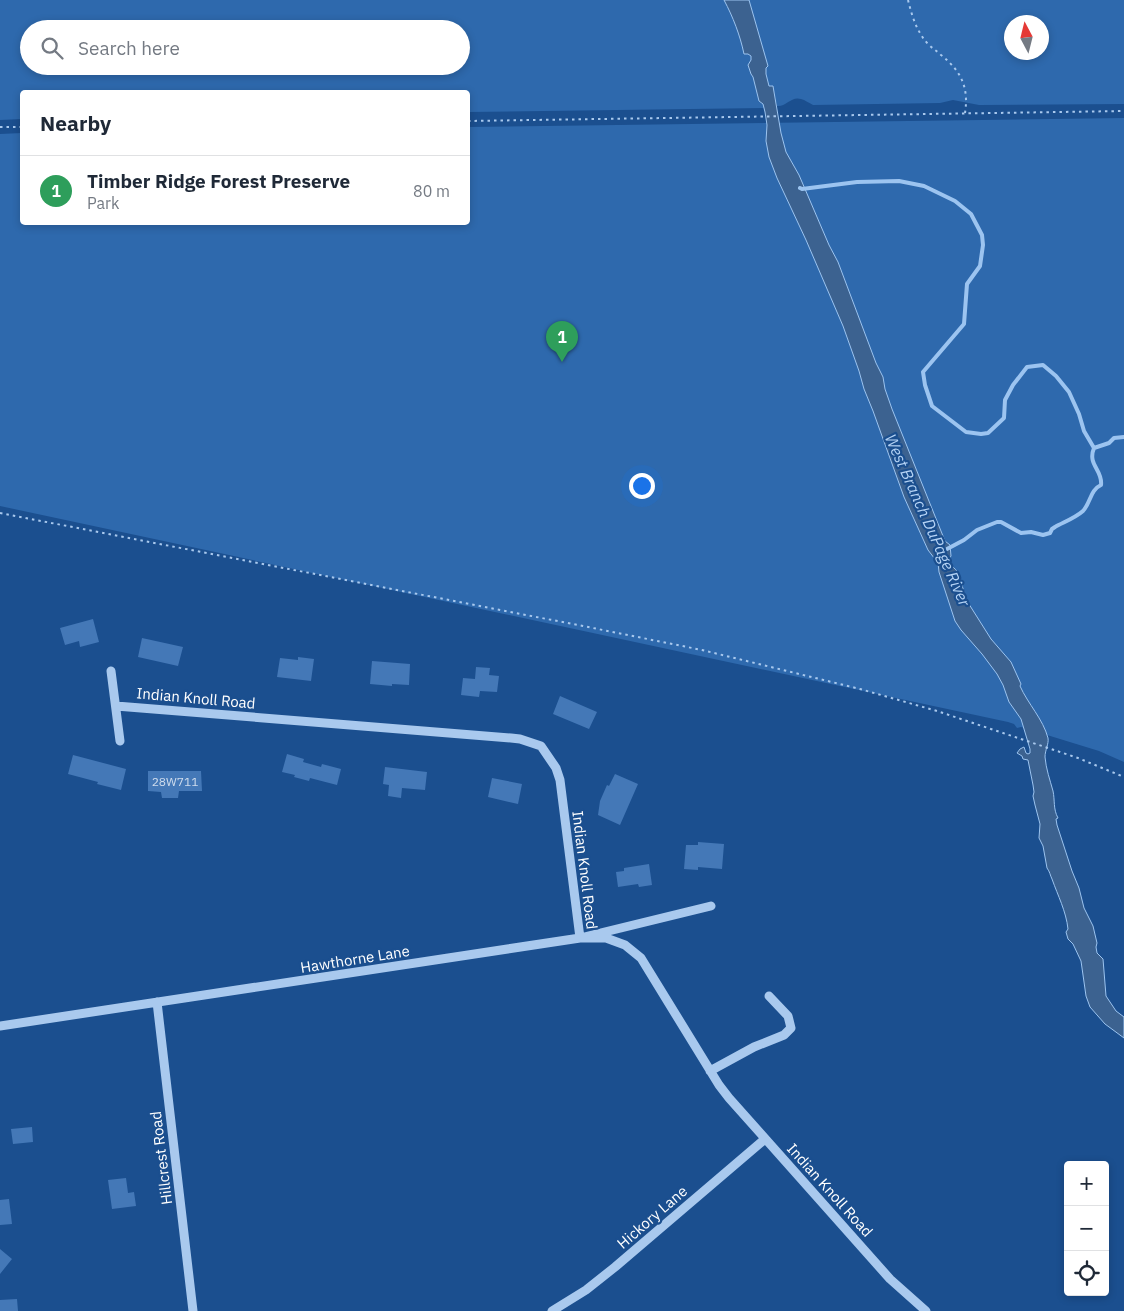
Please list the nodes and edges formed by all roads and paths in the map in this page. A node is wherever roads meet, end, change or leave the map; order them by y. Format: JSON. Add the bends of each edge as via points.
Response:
{"nodes":[{"id":1,"x":908,"y":0,"type":"edge"},
{"id":2,"x":1124,"y":111,"type":"edge"},
{"id":3,"x":965,"y":113,"type":"junction"},
{"id":4,"x":470,"y":121,"type":"edge"},
{"id":5,"x":0,"y":127,"type":"edge"},
{"id":6,"x":20,"y":127,"type":"edge"},
{"id":7,"x":0,"y":513,"type":"edge"},
{"id":8,"x":111,"y":670,"type":"dead end"},
{"id":9,"x":116,"y":706,"type":"junction"},
{"id":10,"x":120,"y":741,"type":"dead end"},
{"id":11,"x":1124,"y":777,"type":"edge"},
{"id":12,"x":711,"y":906,"type":"dead end"},
{"id":13,"x":580,"y":938,"type":"junction"},
{"id":14,"x":769,"y":996,"type":"dead end"},
{"id":15,"x":157,"y":1002,"type":"junction"},
{"id":16,"x":0,"y":1026,"type":"edge"},
{"id":17,"x":710,"y":1071,"type":"junction"},
{"id":18,"x":765,"y":1139,"type":"junction"},
{"id":19,"x":193,"y":1311,"type":"edge"},
{"id":20,"x":552,"y":1311,"type":"edge"},
{"id":21,"x":926,"y":1311,"type":"edge"}],
"edges":[{"from":1,"to":3,"type":"path","via":[[920,34],[962,78]]},
{"from":2,"to":3,"type":"path"},
{"from":3,"to":4,"type":"path"},
{"from":5,"to":6,"type":"path"},
{"from":7,"to":11,"type":"path","via":[[702,650],[937,711],[1078,758]]},
{"from":8,"to":9,"type":"street"},
{"from":9,"to":10,"type":"street"},
{"from":9,"to":13,"type":"street","name":"Indian Knoll Road","via":[[511,738],[541,746],[560,780]]},
{"from":12,"to":13,"type":"street","name":"Hawthorne Lane"},
{"from":13,"to":15,"type":"street","name":"Hawthorne Lane"},
{"from":13,"to":17,"type":"street","name":"Indian Knoll Road","via":[[606,938],[625,945],[640,958]]},
{"from":14,"to":17,"type":"street","via":[[788,1016],[791,1028],[784,1035]]},
{"from":15,"to":16,"type":"street","name":"Hawthorne Lane"},
{"from":15,"to":19,"type":"street","name":"Hillcrest Road"},
{"from":17,"to":18,"type":"street","name":"Indian Knoll Road"},
{"from":18,"to":20,"type":"street","name":"Hickory Lane","via":[[615,1267]]},
{"from":18,"to":21,"type":"street","name":"Indian Knoll Road","via":[[890,1278]]}]}
